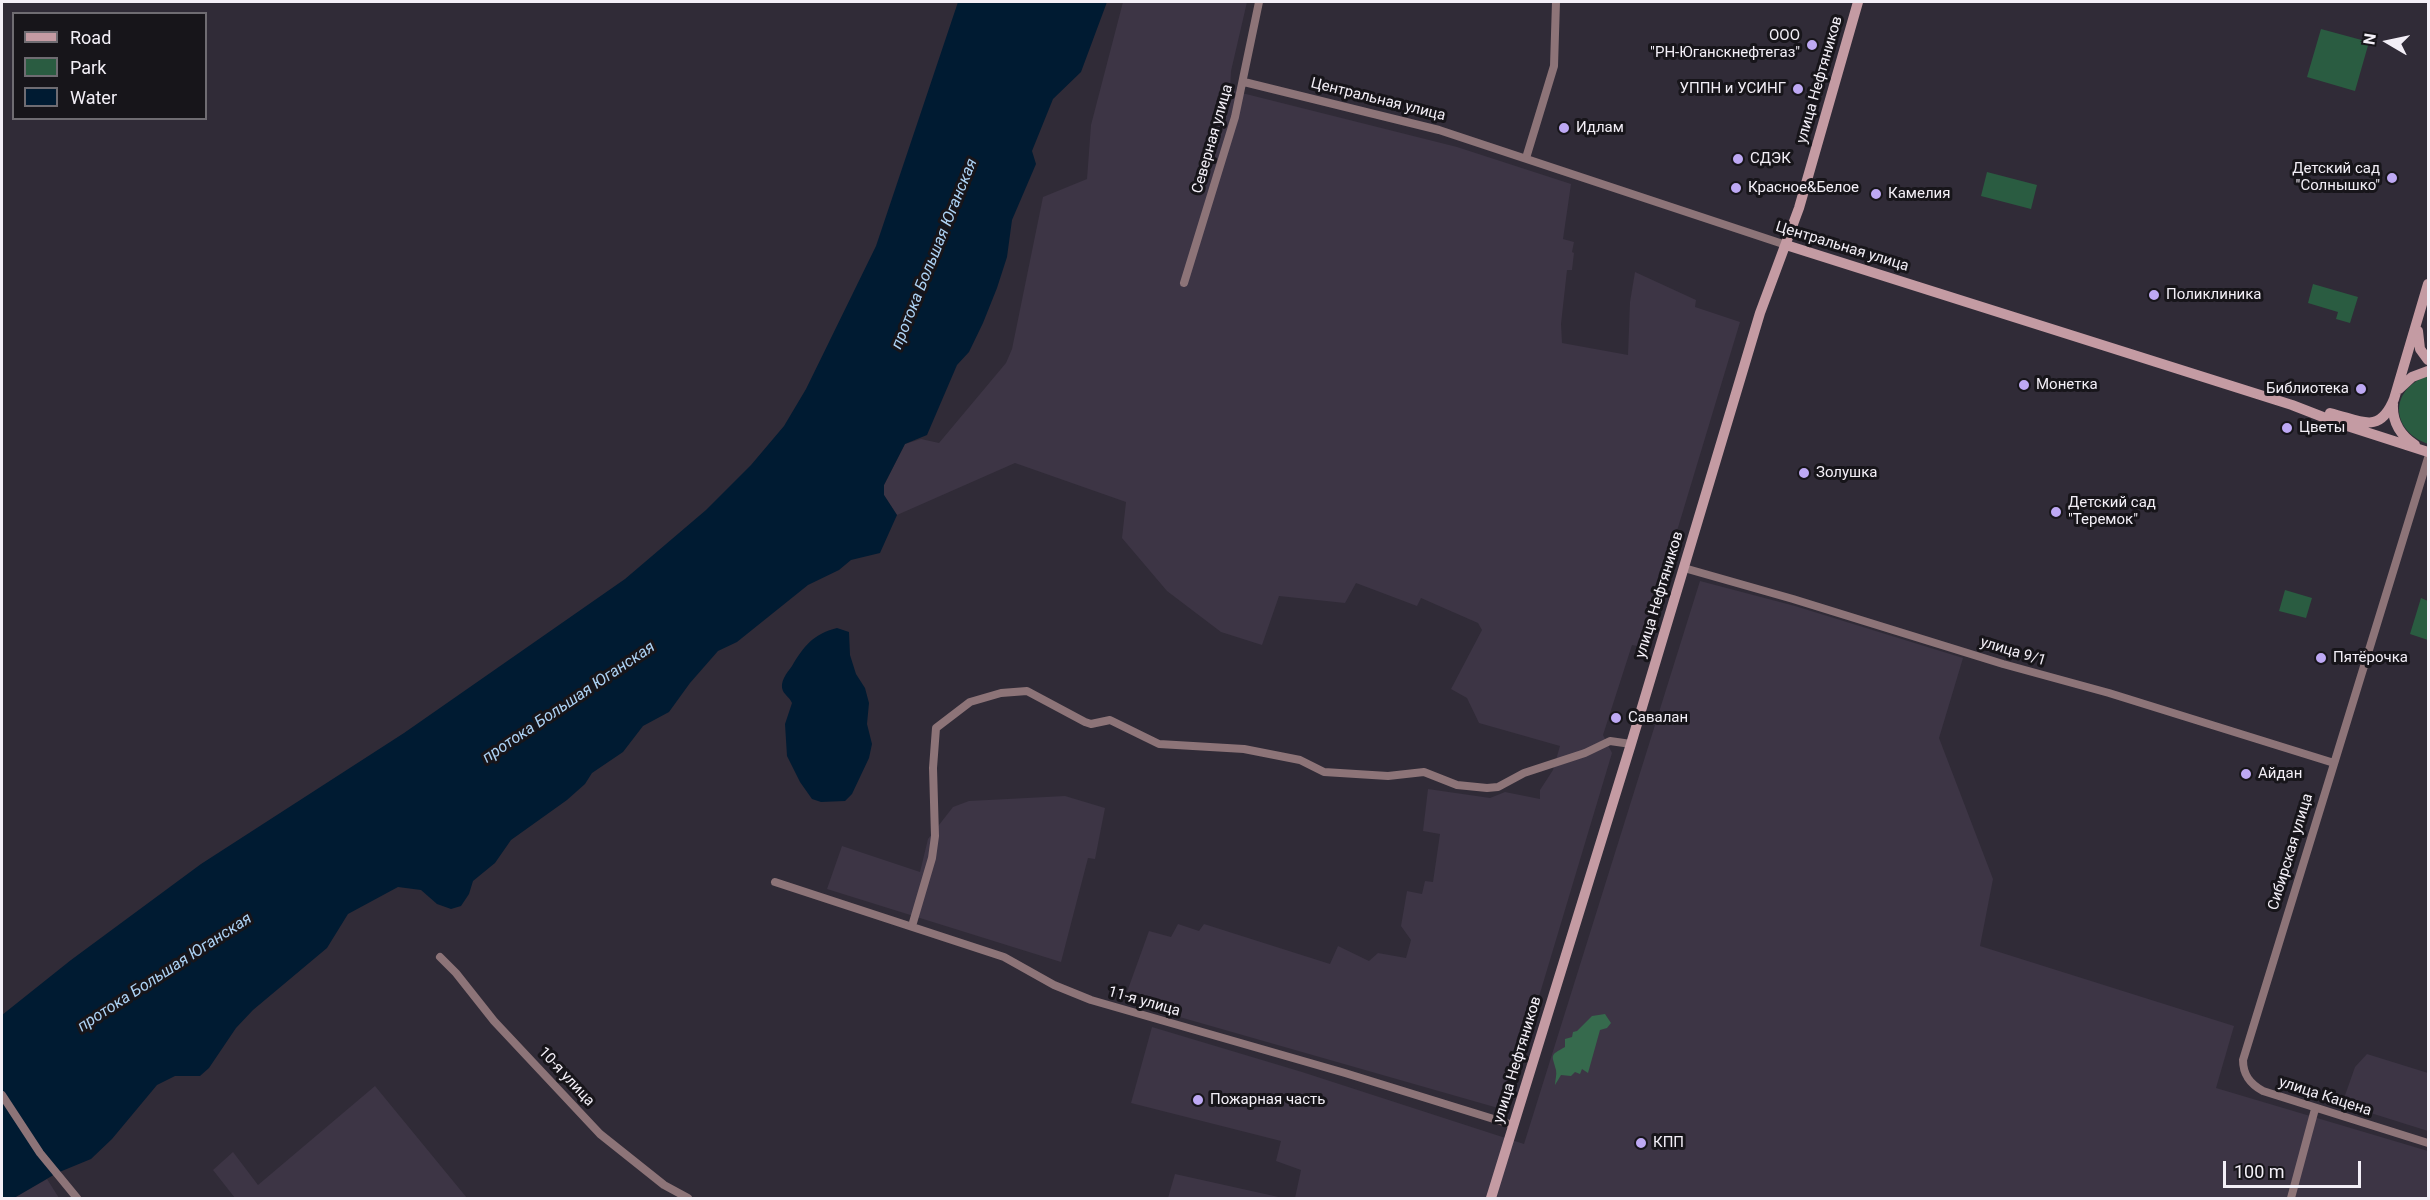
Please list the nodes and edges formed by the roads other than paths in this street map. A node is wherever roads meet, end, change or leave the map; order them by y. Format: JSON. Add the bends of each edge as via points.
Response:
{"nodes":[{"id":1,"x":1258,"y":2,"type":"edge"},
{"id":2,"x":1556,"y":2,"type":"edge"},
{"id":3,"x":1858,"y":2,"type":"edge"},
{"id":4,"x":1244,"y":82,"type":"junction"},
{"id":5,"x":1526,"y":158,"type":"junction"},
{"id":6,"x":1786,"y":245,"type":"junction"},
{"id":7,"x":1184,"y":283,"type":"dead end"},
{"id":8,"x":2428,"y":284,"type":"edge"},
{"id":9,"x":2419,"y":318,"type":"junction"},
{"id":10,"x":2428,"y":360,"type":"edge"},
{"id":11,"x":2428,"y":371,"type":"edge"},
{"id":12,"x":2394,"y":399,"type":"junction"},
{"id":13,"x":2300,"y":407,"type":"junction"},
{"id":14,"x":2426,"y":454,"type":"edge"},
{"id":15,"x":1683,"y":568,"type":"junction"},
{"id":16,"x":1631,"y":744,"type":"junction"},
{"id":17,"x":2334,"y":763,"type":"junction"},
{"id":18,"x":775,"y":882,"type":"dead end"},
{"id":19,"x":912,"y":926,"type":"junction"},
{"id":20,"x":440,"y":957,"type":"dead end"},
{"id":21,"x":2245,"y":1048,"type":"joint"},
{"id":22,"x":2,"y":1095,"type":"edge"},
{"id":23,"x":2316,"y":1109,"type":"junction"},
{"id":24,"x":1513,"y":1125,"type":"junction"},
{"id":25,"x":2428,"y":1143,"type":"edge"},
{"id":26,"x":77,"y":1198,"type":"edge"},
{"id":27,"x":688,"y":1198,"type":"edge"},
{"id":28,"x":1491,"y":1198,"type":"edge"},
{"id":29,"x":2291,"y":1198,"type":"edge"}],
"edges":[{"from":1,"to":4,"type":"street","name":"Северная улица"},
{"from":2,"to":5,"type":"street","via":[[1554,66]]},
{"from":3,"to":6,"type":"street","name":"улица Нефтяников"},
{"from":4,"to":5,"type":"street","name":"Центральная улица","via":[[1439,130]]},
{"from":4,"to":7,"type":"street","name":"Северная улица"},
{"from":5,"to":6,"type":"street","name":"Центральная улица"},
{"from":6,"to":13,"type":"street","name":"Центральная улица"},
{"from":6,"to":15,"type":"street","name":"улица Нефтяников","via":[[1760,313]]},
{"from":8,"to":9,"type":"street"},
{"from":9,"to":10,"type":"street","via":[[2418,342]]},
{"from":9,"to":12,"type":"street"},
{"from":11,"to":12,"type":"street","via":[[2406,381]]},
{"from":12,"to":13,"type":"street","via":[[2387,413],[2374,423]]},
{"from":12,"to":14,"type":"street","via":[[2399,431]]},
{"from":13,"to":14,"type":"street","name":"Центральная улица"},
{"from":14,"to":17,"type":"street","name":"Сибирская улица"},
{"from":15,"to":16,"type":"street","name":"улица Нефтяников"},
{"from":15,"to":17,"type":"street","name":"улица 9/1"},
{"from":16,"to":19,"type":"street","via":[[1610,741],[1487,788],[1457,785],[1424,772],[1388,776],[1324,772],[1300,760],[1244,749],[1167,745],[1110,720],[1085,722],[1027,691],[1001,693],[970,702],[936,728],[935,836]]},
{"from":16,"to":24,"type":"street","name":"улица Нефтяников"},
{"from":17,"to":21,"type":"street","name":"Сибирская улица"},
{"from":18,"to":19,"type":"street","name":"11-я улица"},
{"from":19,"to":24,"type":"street","name":"11-я улица","via":[[1004,957],[1091,1000]]},
{"from":20,"to":27,"type":"street","name":"10-я улица","via":[[600,1134],[664,1185]]},
{"from":21,"to":23,"type":"street","name":"улица Кацена","via":[[2243,1067],[2255,1087]]},
{"from":22,"to":26,"type":"street","via":[[23,1130]]},
{"from":23,"to":25,"type":"street","name":"улица Кацена"},
{"from":23,"to":29,"type":"street"},
{"from":24,"to":28,"type":"street","name":"улица Нефтяников"}]}
